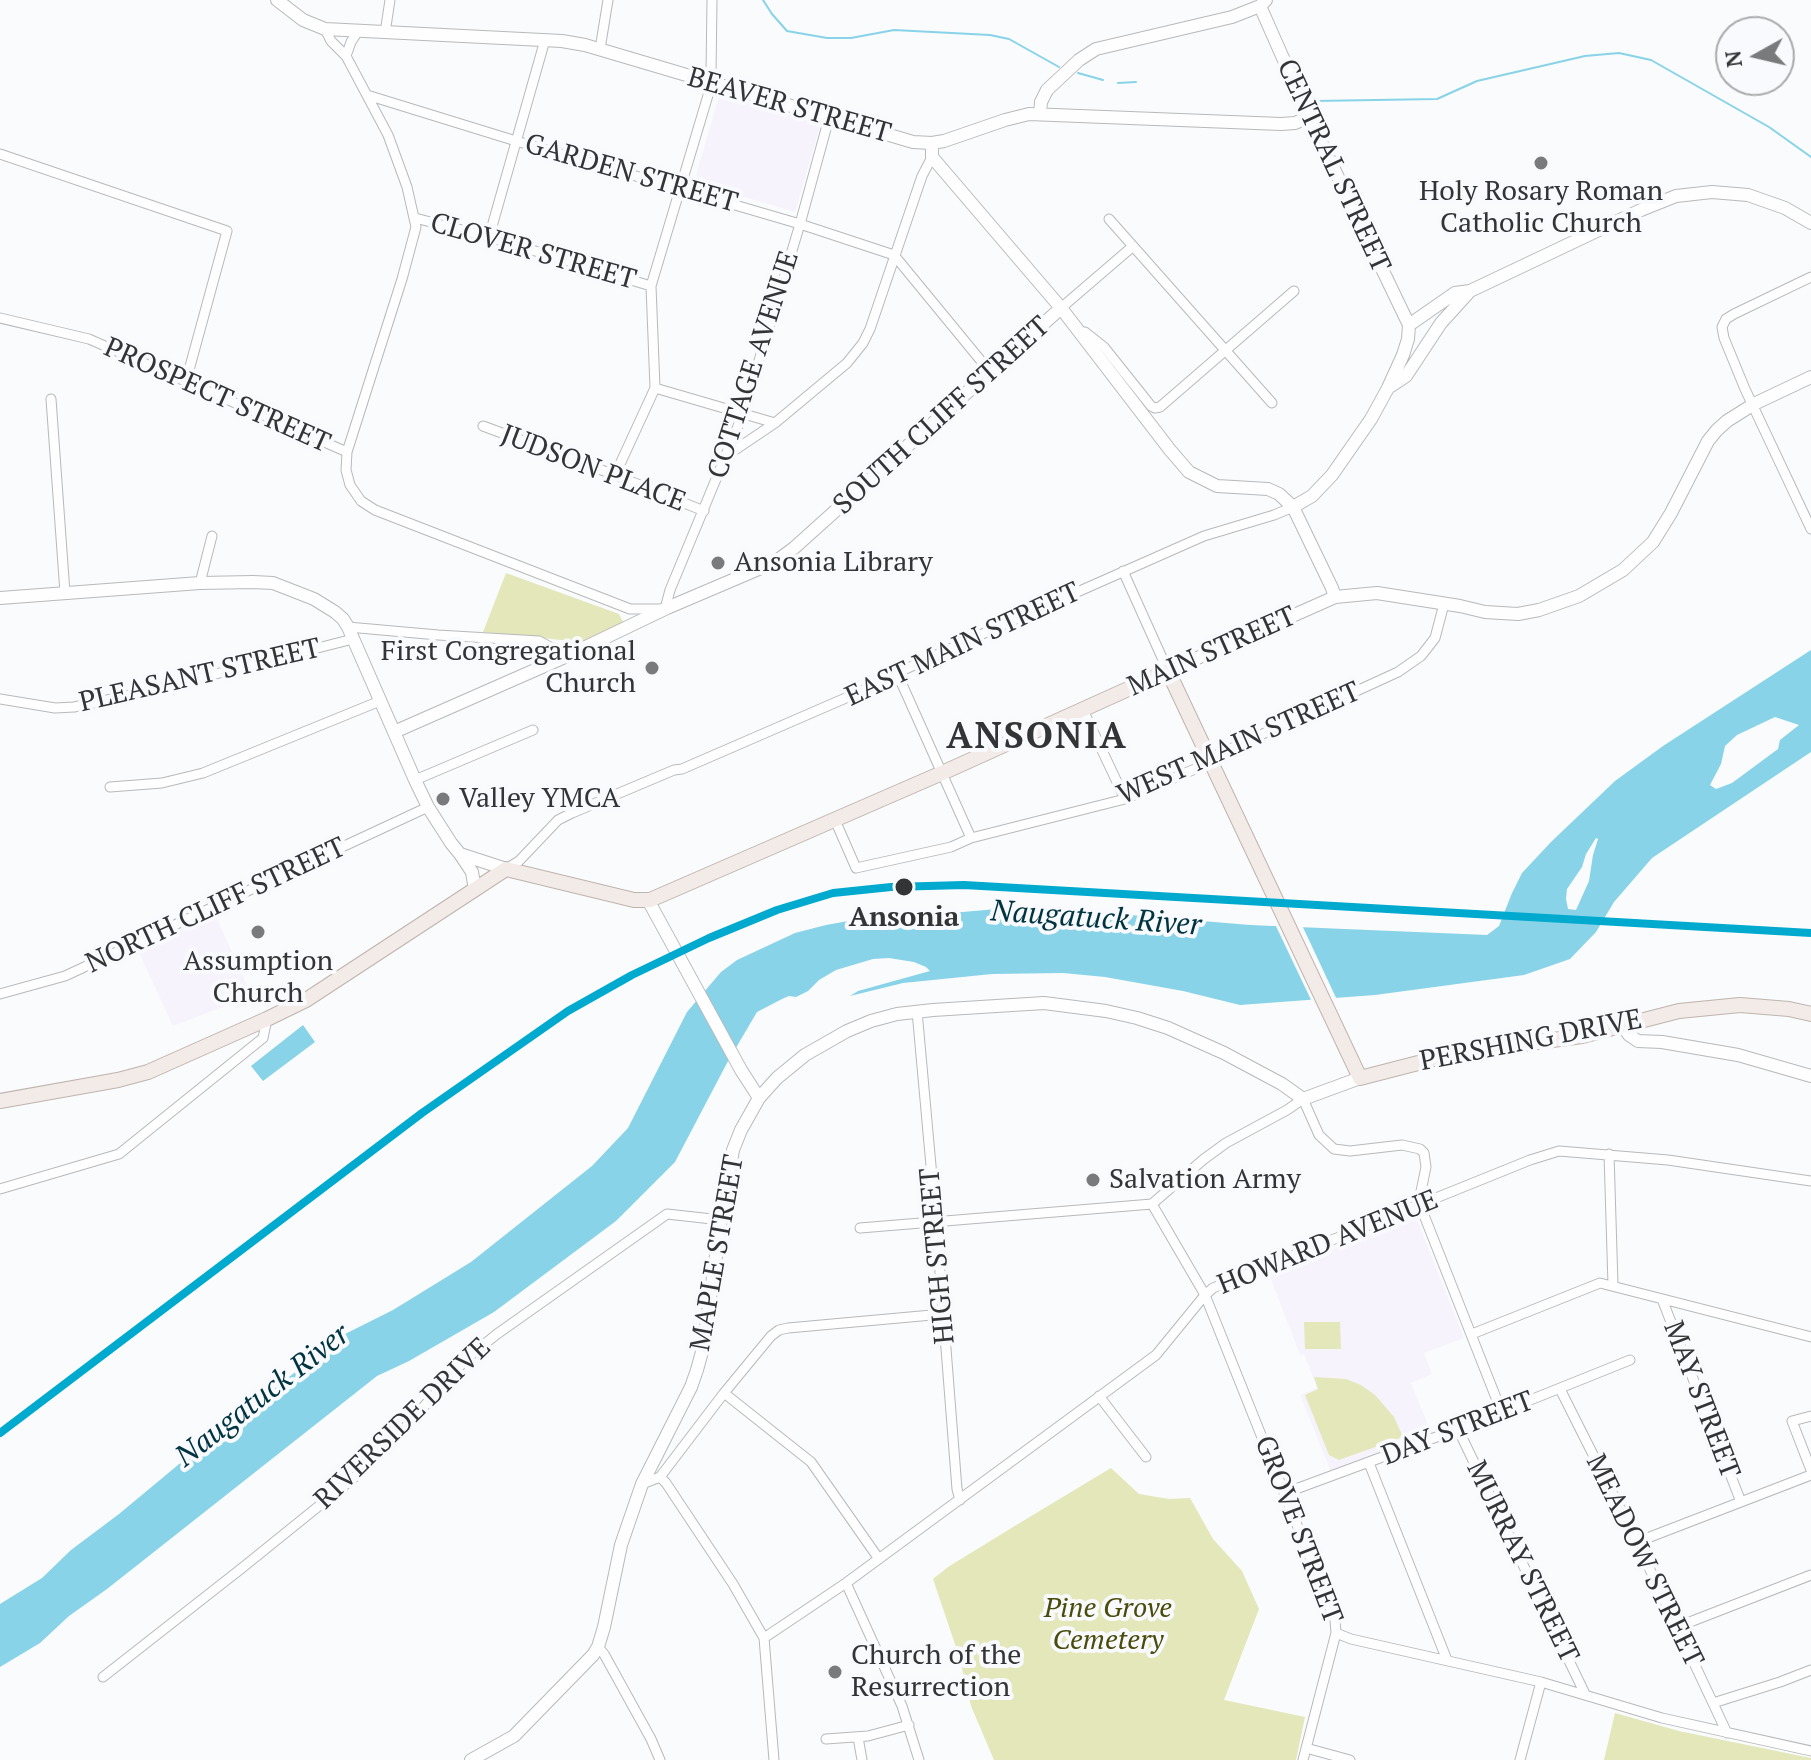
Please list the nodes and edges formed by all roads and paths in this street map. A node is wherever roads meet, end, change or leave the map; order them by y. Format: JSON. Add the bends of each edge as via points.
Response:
{"nodes":[{"id":1,"x":277,"y":0,"type":"edge"},
{"id":2,"x":390,"y":0,"type":"edge"},
{"id":3,"x":608,"y":0,"type":"edge"},
{"id":4,"x":712,"y":0,"type":"edge"},
{"id":5,"x":1263,"y":3,"type":"edge"},
{"id":6,"x":325,"y":29,"type":"junction"},
{"id":7,"x":358,"y":31,"type":"junction"},
{"id":8,"x":385,"y":33,"type":"junction"},
{"id":9,"x":545,"y":40,"type":"junction"},
{"id":10,"x":600,"y":49,"type":"junction"},
{"id":11,"x":346,"y":56,"type":"junction"},
{"id":12,"x":710,"y":83,"type":"junction"},
{"id":13,"x":367,"y":95,"type":"junction"},
{"id":14,"x":1040,"y":114,"type":"junction"},
{"id":15,"x":1309,"y":117,"type":"junction"},
{"id":16,"x":829,"y":118,"type":"junction"},
{"id":17,"x":516,"y":141,"type":"junction"},
{"id":18,"x":932,"y":143,"type":"junction"},
{"id":19,"x":0,"y":154,"type":"edge"},
{"id":20,"x":932,"y":157,"type":"junction"},
{"id":21,"x":679,"y":188,"type":"junction"},
{"id":22,"x":415,"y":218,"type":"junction"},
{"id":23,"x":1109,"y":219,"type":"dead end"},
{"id":24,"x":1811,"y":223,"type":"edge"},
{"id":25,"x":800,"y":224,"type":"junction"},
{"id":26,"x":489,"y":237,"type":"junction"},
{"id":27,"x":1132,"y":247,"type":"junction"},
{"id":28,"x":894,"y":255,"type":"junction"},
{"id":29,"x":1811,"y":277,"type":"edge"},
{"id":30,"x":651,"y":286,"type":"junction"},
{"id":31,"x":1294,"y":291,"type":"dead end"},
{"id":32,"x":1470,"y":291,"type":"junction"},
{"id":33,"x":1061,"y":308,"type":"junction"},
{"id":34,"x":0,"y":318,"type":"edge"},
{"id":35,"x":1441,"y":323,"type":"junction"},
{"id":36,"x":1409,"y":325,"type":"junction"},
{"id":37,"x":1226,"y":350,"type":"junction"},
{"id":38,"x":991,"y":373,"type":"junction"},
{"id":39,"x":1811,"y":377,"type":"edge"},
{"id":40,"x":186,"y":381,"type":"junction"},
{"id":41,"x":655,"y":388,"type":"junction"},
{"id":42,"x":1388,"y":388,"type":"junction"},
{"id":43,"x":51,"y":399,"type":"dead end"},
{"id":44,"x":1272,"y":403,"type":"dead end"},
{"id":45,"x":1754,"y":404,"type":"junction"},
{"id":46,"x":743,"y":414,"type":"junction"},
{"id":47,"x":775,"y":423,"type":"junction"},
{"id":48,"x":483,"y":426,"type":"dead end"},
{"id":49,"x":347,"y":452,"type":"junction"},
{"id":50,"x":726,"y":456,"type":"junction"},
{"id":51,"x":615,"y":475,"type":"junction"},
{"id":52,"x":1293,"y":507,"type":"junction"},
{"id":53,"x":704,"y":511,"type":"junction"},
{"id":54,"x":1811,"y":529,"type":"edge"},
{"id":55,"x":212,"y":536,"type":"dead end"},
{"id":56,"x":1123,"y":571,"type":"junction"},
{"id":57,"x":200,"y":583,"type":"junction"},
{"id":58,"x":65,"y":593,"type":"junction"},
{"id":59,"x":1335,"y":597,"type":"junction"},
{"id":60,"x":0,"y":598,"type":"edge"},
{"id":61,"x":1444,"y":604,"type":"junction"},
{"id":62,"x":665,"y":609,"type":"junction"},
{"id":63,"x":350,"y":633,"type":"junction"},
{"id":64,"x":567,"y":656,"type":"junction"},
{"id":65,"x":1168,"y":671,"type":"junction"},
{"id":66,"x":897,"y":673,"type":"junction"},
{"id":67,"x":0,"y":699,"type":"edge"},
{"id":68,"x":380,"y":701,"type":"junction"},
{"id":69,"x":1083,"y":710,"type":"junction"},
{"id":70,"x":533,"y":730,"type":"dead end"},
{"id":71,"x":394,"y":732,"type":"junction"},
{"id":72,"x":1210,"y":759,"type":"junction"},
{"id":73,"x":942,"y":773,"type":"junction"},
{"id":74,"x":415,"y":780,"type":"junction"},
{"id":75,"x":110,"y":787,"type":"dead end"},
{"id":76,"x":1125,"y":799,"type":"junction"},
{"id":77,"x":428,"y":807,"type":"junction"},
{"id":78,"x":835,"y":820,"type":"junction"},
{"id":79,"x":971,"y":838,"type":"junction"},
{"id":80,"x":460,"y":854,"type":"junction"},
{"id":81,"x":506,"y":869,"type":"junction"},
{"id":82,"x":475,"y":890,"type":"junction"},
{"id":83,"x":648,"y":900,"type":"junction"},
{"id":84,"x":0,"y":994,"type":"edge"},
{"id":85,"x":917,"y":1011,"type":"junction"},
{"id":86,"x":1811,"y":1014,"type":"edge"},
{"id":87,"x":1647,"y":1018,"type":"junction"},
{"id":88,"x":267,"y":1019,"type":"junction"},
{"id":89,"x":1622,"y":1025,"type":"junction"},
{"id":90,"x":1662,"y":1042,"type":"junction"},
{"id":91,"x":1811,"y":1076,"type":"edge"},
{"id":92,"x":1360,"y":1078,"type":"junction"},
{"id":93,"x":759,"y":1098,"type":"junction"},
{"id":94,"x":1303,"y":1099,"type":"junction"},
{"id":95,"x":0,"y":1101,"type":"edge"},
{"id":96,"x":1609,"y":1154,"type":"junction"},
{"id":97,"x":1811,"y":1181,"type":"edge"},
{"id":98,"x":0,"y":1189,"type":"edge"},
{"id":99,"x":1152,"y":1204,"type":"junction"},
{"id":100,"x":1420,"y":1205,"type":"junction"},
{"id":101,"x":721,"y":1220,"type":"junction"},
{"id":102,"x":936,"y":1221,"type":"junction"},
{"id":103,"x":860,"y":1228,"type":"dead end"},
{"id":104,"x":1613,"y":1285,"type":"junction"},
{"id":105,"x":1205,"y":1295,"type":"junction"},
{"id":106,"x":1662,"y":1299,"type":"junction"},
{"id":107,"x":943,"y":1314,"type":"junction"},
{"id":108,"x":1472,"y":1334,"type":"junction"},
{"id":109,"x":1811,"y":1337,"type":"edge"},
{"id":110,"x":1630,"y":1360,"type":"dead end"},
{"id":111,"x":1560,"y":1389,"type":"junction"},
{"id":112,"x":724,"y":1393,"type":"junction"},
{"id":113,"x":1099,"y":1396,"type":"junction"},
{"id":114,"x":1502,"y":1413,"type":"junction"},
{"id":115,"x":1811,"y":1416,"type":"edge"},
{"id":116,"x":1458,"y":1429,"type":"junction"},
{"id":117,"x":1146,"y":1457,"type":"dead end"},
{"id":118,"x":1369,"y":1463,"type":"junction"},
{"id":119,"x":1811,"y":1473,"type":"edge"},
{"id":120,"x":660,"y":1477,"type":"junction"},
{"id":121,"x":642,"y":1484,"type":"junction"},
{"id":122,"x":1285,"y":1493,"type":"junction"},
{"id":123,"x":960,"y":1500,"type":"junction"},
{"id":124,"x":1741,"y":1502,"type":"junction"},
{"id":125,"x":1637,"y":1542,"type":"junction"},
{"id":126,"x":879,"y":1559,"type":"junction"},
{"id":127,"x":1811,"y":1575,"type":"edge"},
{"id":128,"x":846,"y":1583,"type":"junction"},
{"id":129,"x":1677,"y":1627,"type":"junction"},
{"id":130,"x":1336,"y":1633,"type":"junction"},
{"id":131,"x":764,"y":1638,"type":"junction"},
{"id":132,"x":598,"y":1647,"type":"junction"},
{"id":133,"x":1447,"y":1660,"type":"junction"},
{"id":134,"x":1811,"y":1670,"type":"edge"},
{"id":135,"x":103,"y":1677,"type":"dead end"},
{"id":136,"x":1541,"y":1682,"type":"junction"},
{"id":137,"x":1585,"y":1694,"type":"junction"},
{"id":138,"x":1713,"y":1703,"type":"junction"},
{"id":139,"x":909,"y":1725,"type":"junction"},
{"id":140,"x":1727,"y":1733,"type":"junction"},
{"id":141,"x":858,"y":1737,"type":"junction"},
{"id":142,"x":826,"y":1739,"type":"dead end"},
{"id":143,"x":1306,"y":1748,"type":"junction"},
{"id":144,"x":1811,"y":1751,"type":"edge"},
{"id":145,"x":471,"y":1760,"type":"edge"},
{"id":146,"x":660,"y":1760,"type":"edge"},
{"id":147,"x":774,"y":1760,"type":"edge"},
{"id":148,"x":862,"y":1760,"type":"edge"},
{"id":149,"x":919,"y":1760,"type":"edge"},
{"id":150,"x":1303,"y":1760,"type":"edge"},
{"id":151,"x":1350,"y":1760,"type":"edge"},
{"id":152,"x":1520,"y":1760,"type":"edge"}],
"edges":[{"from":1,"to":6,"type":"main road","name":"BEAVER STREET"},
{"from":2,"to":8,"type":"street"},
{"from":3,"to":10,"type":"street"},
{"from":4,"to":12,"type":"street"},
{"from":5,"to":14,"type":"main road","via":[[1232,17],[1096,49],[1047,90]]},
{"from":5,"to":15,"type":"main road","name":"CENTRAL STREET"},
{"from":6,"to":7,"type":"main road","name":"BEAVER STREET"},
{"from":6,"to":11,"type":"street"},
{"from":7,"to":8,"type":"main road","name":"BEAVER STREET"},
{"from":7,"to":11,"type":"street"},
{"from":8,"to":9,"type":"main road","name":"BEAVER STREET"},
{"from":9,"to":10,"type":"main road","name":"BEAVER STREET"},
{"from":9,"to":17,"type":"street"},
{"from":10,"to":12,"type":"main road","name":"BEAVER STREET"},
{"from":11,"to":13,"type":"street"},
{"from":12,"to":16,"type":"main road","name":"BEAVER STREET"},
{"from":12,"to":21,"type":"street"},
{"from":13,"to":17,"type":"street","name":"GARDEN STREET"},
{"from":13,"to":22,"type":"street","via":[[396,154]]},
{"from":14,"to":15,"type":"main road","name":"BEAVER STREET","via":[[1281,124]]},
{"from":14,"to":18,"type":"main road","name":"BEAVER STREET","via":[[1013,117]]},
{"from":15,"to":36,"type":"main road","name":"CENTRAL STREET"},
{"from":16,"to":18,"type":"main road","name":"BEAVER STREET"},
{"from":16,"to":25,"type":"street","name":"COTTAGE AVENUE"},
{"from":17,"to":21,"type":"street","name":"GARDEN STREET"},
{"from":17,"to":26,"type":"street"},
{"from":18,"to":20,"type":"main road"},
{"from":19,"to":40,"type":"street","via":[[227,231]]},
{"from":20,"to":28,"type":"street"},
{"from":20,"to":33,"type":"main road"},
{"from":21,"to":25,"type":"street","name":"GARDEN STREET"},
{"from":21,"to":30,"type":"street"},
{"from":22,"to":26,"type":"street","name":"CLOVER STREET"},
{"from":22,"to":49,"type":"street","via":[[414,236]]},
{"from":23,"to":27,"type":"street"},
{"from":24,"to":32,"type":"main road","via":[[1748,195],[1676,196]]},
{"from":25,"to":28,"type":"street","name":"GARDEN STREET"},
{"from":25,"to":46,"type":"street","name":"COTTAGE AVENUE"},
{"from":26,"to":30,"type":"street","name":"CLOVER STREET"},
{"from":27,"to":33,"type":"street","name":"SOUTH CLIFF STREET"},
{"from":27,"to":37,"type":"street"},
{"from":28,"to":38,"type":"street"},
{"from":28,"to":47,"type":"street","via":[[863,343],[847,363]]},
{"from":29,"to":45,"type":"street","via":[[1734,314],[1722,327]]},
{"from":30,"to":41,"type":"street"},
{"from":31,"to":37,"type":"street"},
{"from":32,"to":35,"type":"main road","name":"EAST MAIN STREET"},
{"from":32,"to":36,"type":"main road","via":[[1455,293]]},
{"from":33,"to":37,"type":"street","via":[[1104,347],[1155,408]]},
{"from":33,"to":38,"type":"main road","name":"SOUTH CLIFF STREET"},
{"from":33,"to":52,"type":"main road","via":[[1189,472],[1217,486],[1268,489]]},
{"from":34,"to":40,"type":"street","name":"PROSPECT STREET","via":[[89,339]]},
{"from":35,"to":36,"type":"main road"},
{"from":35,"to":42,"type":"main road","name":"EAST MAIN STREET","via":[[1406,376]]},
{"from":36,"to":42,"type":"main road","name":"EAST MAIN STREET","via":[[1406,347]]},
{"from":37,"to":44,"type":"street"},
{"from":38,"to":62,"type":"main road","name":"SOUTH CLIFF STREET","via":[[775,562]]},
{"from":39,"to":45,"type":"main road","name":"MAIN STREET"},
{"from":40,"to":49,"type":"street","name":"PROSPECT STREET"},
{"from":41,"to":46,"type":"street"},
{"from":41,"to":51,"type":"street"},
{"from":42,"to":52,"type":"main road","name":"EAST MAIN STREET","via":[[1332,475]]},
{"from":43,"to":58,"type":"street"},
{"from":45,"to":54,"type":"street"},
{"from":45,"to":61,"type":"main road","name":"MAIN STREET","via":[[1708,441],[1659,534],[1623,570],[1579,596],[1518,614]]},
{"from":46,"to":47,"type":"street"},
{"from":46,"to":50,"type":"street","name":"COTTAGE AVENUE"},
{"from":47,"to":50,"type":"street"},
{"from":48,"to":51,"type":"street","name":"JUDSON PLACE"},
{"from":49,"to":62,"type":"street","name":"PROSPECT STREET","via":[[350,485],[375,510],[630,609]]},
{"from":50,"to":53,"type":"street","name":"COTTAGE AVENUE"},
{"from":51,"to":53,"type":"street","name":"JUDSON PLACE"},
{"from":52,"to":56,"type":"street","name":"EAST MAIN STREET","via":[[1204,536]]},
{"from":52,"to":59,"type":"main road"},
{"from":53,"to":62,"type":"street","name":"COTTAGE AVENUE"},
{"from":55,"to":57,"type":"street"},
{"from":56,"to":65,"type":"street"},
{"from":56,"to":66,"type":"street","name":"EAST MAIN STREET"},
{"from":57,"to":58,"type":"main road"},
{"from":57,"to":63,"type":"main road","via":[[273,583],[335,612]]},
{"from":58,"to":60,"type":"main road"},
{"from":59,"to":61,"type":"main road","name":"MAIN STREET","via":[[1377,593]]},
{"from":59,"to":65,"type":"main road","name":"MAIN STREET"},
{"from":61,"to":72,"type":"street","name":"WEST MAIN STREET","via":[[1435,638],[1398,672]]},
{"from":62,"to":64,"type":"main road","name":"SOUTH CLIFF STREET"},
{"from":63,"to":64,"type":"street","name":"PLEASANT STREET","via":[[539,641]]},
{"from":63,"to":67,"type":"street","name":"PLEASANT STREET","via":[[74,707]]},
{"from":63,"to":68,"type":"main road"},
{"from":64,"to":71,"type":"main road","name":"SOUTH CLIFF STREET"},
{"from":65,"to":69,"type":"main road","name":"MAIN STREET"},
{"from":65,"to":72,"type":"main road"},
{"from":66,"to":73,"type":"street"},
{"from":66,"to":81,"type":"street","name":"EAST MAIN STREET","via":[[564,817]]},
{"from":68,"to":71,"type":"main road"},
{"from":68,"to":75,"type":"street","via":[[203,773]]},
{"from":69,"to":73,"type":"main road","name":"MAIN STREET"},
{"from":69,"to":76,"type":"street"},
{"from":70,"to":74,"type":"street"},
{"from":71,"to":74,"type":"main road"},
{"from":72,"to":76,"type":"street","name":"WEST MAIN STREET"},
{"from":72,"to":92,"type":"main road"},
{"from":73,"to":78,"type":"main road","name":"MAIN STREET"},
{"from":73,"to":79,"type":"street"},
{"from":74,"to":77,"type":"main road"},
{"from":76,"to":79,"type":"street","name":"WEST MAIN STREET"},
{"from":77,"to":80,"type":"main road"},
{"from":77,"to":84,"type":"street","name":"NORTH CLIFF STREET","via":[[65,976]]},
{"from":78,"to":79,"type":"street","name":"WEST MAIN STREET","via":[[856,868]]},
{"from":78,"to":83,"type":"main road","name":"MAIN STREET"},
{"from":80,"to":81,"type":"main road"},
{"from":80,"to":82,"type":"main road","via":[[472,872]]},
{"from":81,"to":82,"type":"main road"},
{"from":81,"to":83,"type":"main road"},
{"from":82,"to":88,"type":"main road","via":[[306,1000]]},
{"from":83,"to":93,"type":"main road"},
{"from":85,"to":93,"type":"main road","via":[[871,1021],[833,1037]]},
{"from":85,"to":94,"type":"main road","via":[[1044,1003],[1137,1018],[1224,1053]]},
{"from":85,"to":102,"type":"street","name":"HIGH STREET"},
{"from":86,"to":87,"type":"main road","name":"PERSHING DRIVE","via":[[1740,1005]]},
{"from":87,"to":89,"type":"main road","name":"PERSHING DRIVE"},
{"from":87,"to":90,"type":"main road"},
{"from":88,"to":95,"type":"main road","via":[[148,1072]]},
{"from":88,"to":98,"type":"street","via":[[263,1038],[119,1154]]},
{"from":89,"to":90,"type":"main road","via":[[1633,1039]]},
{"from":89,"to":92,"type":"main road","name":"PERSHING DRIVE","via":[[1582,1036],[1457,1053]]},
{"from":90,"to":91,"type":"main road","via":[[1738,1055]]},
{"from":92,"to":94,"type":"main road","name":"PERSHING DRIVE"},
{"from":93,"to":101,"type":"main road","name":"MAPLE STREET","via":[[733,1150]]},
{"from":94,"to":99,"type":"street","via":[[1226,1143]]},
{"from":94,"to":100,"type":"street","via":[[1319,1135],[1334,1149],[1420,1149],[1426,1159]]},
{"from":96,"to":97,"type":"street","name":"HOWARD AVENUE"},
{"from":96,"to":100,"type":"street","name":"HOWARD AVENUE","via":[[1548,1153]]},
{"from":96,"to":104,"type":"street"},
{"from":99,"to":102,"type":"street"},
{"from":99,"to":105,"type":"street","name":"GROVE STREET"},
{"from":100,"to":105,"type":"street","name":"HOWARD AVENUE"},
{"from":100,"to":108,"type":"street"},
{"from":101,"to":121,"type":"main road","name":"MAPLE STREET","via":[[697,1370]]},
{"from":101,"to":135,"type":"street","name":"RIVERSIDE DRIVE","via":[[667,1214],[497,1334],[466,1359],[361,1472]]},
{"from":102,"to":103,"type":"street"},
{"from":102,"to":107,"type":"street","name":"HIGH STREET"},
{"from":104,"to":106,"type":"street"},
{"from":104,"to":108,"type":"street","via":[[1600,1283]]},
{"from":105,"to":113,"type":"street","name":"HOWARD AVENUE","via":[[1156,1355]]},
{"from":105,"to":122,"type":"street","name":"GROVE STREET"},
{"from":106,"to":109,"type":"street"},
{"from":106,"to":124,"type":"street","name":"MAY STREET"},
{"from":107,"to":112,"type":"street","via":[[783,1329],[771,1336]]},
{"from":107,"to":123,"type":"street","name":"HIGH STREET"},
{"from":108,"to":114,"type":"street"},
{"from":110,"to":111,"type":"street","name":"DAY STREET"},
{"from":111,"to":114,"type":"street","name":"DAY STREET"},
{"from":111,"to":125,"type":"street","name":"MEADOW STREET"},
{"from":112,"to":120,"type":"street"},
{"from":112,"to":126,"type":"street","via":[[811,1462]]},
{"from":113,"to":117,"type":"street"},
{"from":113,"to":123,"type":"street","name":"HOWARD AVENUE"},
{"from":114,"to":116,"type":"street","name":"DAY STREET"},
{"from":115,"to":119,"type":"street","via":[[1792,1421]]},
{"from":116,"to":118,"type":"street","name":"DAY STREET"},
{"from":116,"to":137,"type":"street","name":"MURRAY STREET"},
{"from":118,"to":122,"type":"street","name":"DAY STREET"},
{"from":118,"to":133,"type":"street"},
{"from":119,"to":124,"type":"street"},
{"from":120,"to":121,"type":"street"},
{"from":120,"to":131,"type":"street"},
{"from":121,"to":132,"type":"main road","name":"MAPLE STREET","via":[[621,1545]]},
{"from":122,"to":130,"type":"street","name":"GROVE STREET"},
{"from":123,"to":126,"type":"street","name":"HOWARD AVENUE"},
{"from":124,"to":125,"type":"street"},
{"from":125,"to":129,"type":"street","name":"MEADOW STREET"},
{"from":126,"to":128,"type":"street","name":"HOWARD AVENUE"},
{"from":127,"to":129,"type":"street"},
{"from":128,"to":131,"type":"street","name":"HOWARD AVENUE"},
{"from":128,"to":139,"type":"street"},
{"from":129,"to":138,"type":"street","name":"MEADOW STREET"},
{"from":130,"to":133,"type":"street","name":"GROVE STREET"},
{"from":130,"to":143,"type":"street"},
{"from":131,"to":147,"type":"street"},
{"from":132,"to":145,"type":"main road","via":[[514,1736]]},
{"from":132,"to":146,"type":"street"},
{"from":133,"to":136,"type":"street","name":"GROVE STREET"},
{"from":134,"to":138,"type":"street"},
{"from":136,"to":137,"type":"street","name":"GROVE STREET"},
{"from":136,"to":152,"type":"street"},
{"from":137,"to":140,"type":"street","name":"GROVE STREET"},
{"from":138,"to":140,"type":"street","name":"MEADOW STREET"},
{"from":139,"to":141,"type":"street"},
{"from":139,"to":149,"type":"street"},
{"from":140,"to":144,"type":"street","name":"GROVE STREET"},
{"from":141,"to":142,"type":"street"},
{"from":141,"to":148,"type":"street"},
{"from":143,"to":150,"type":"street"},
{"from":143,"to":151,"type":"street"}]}
